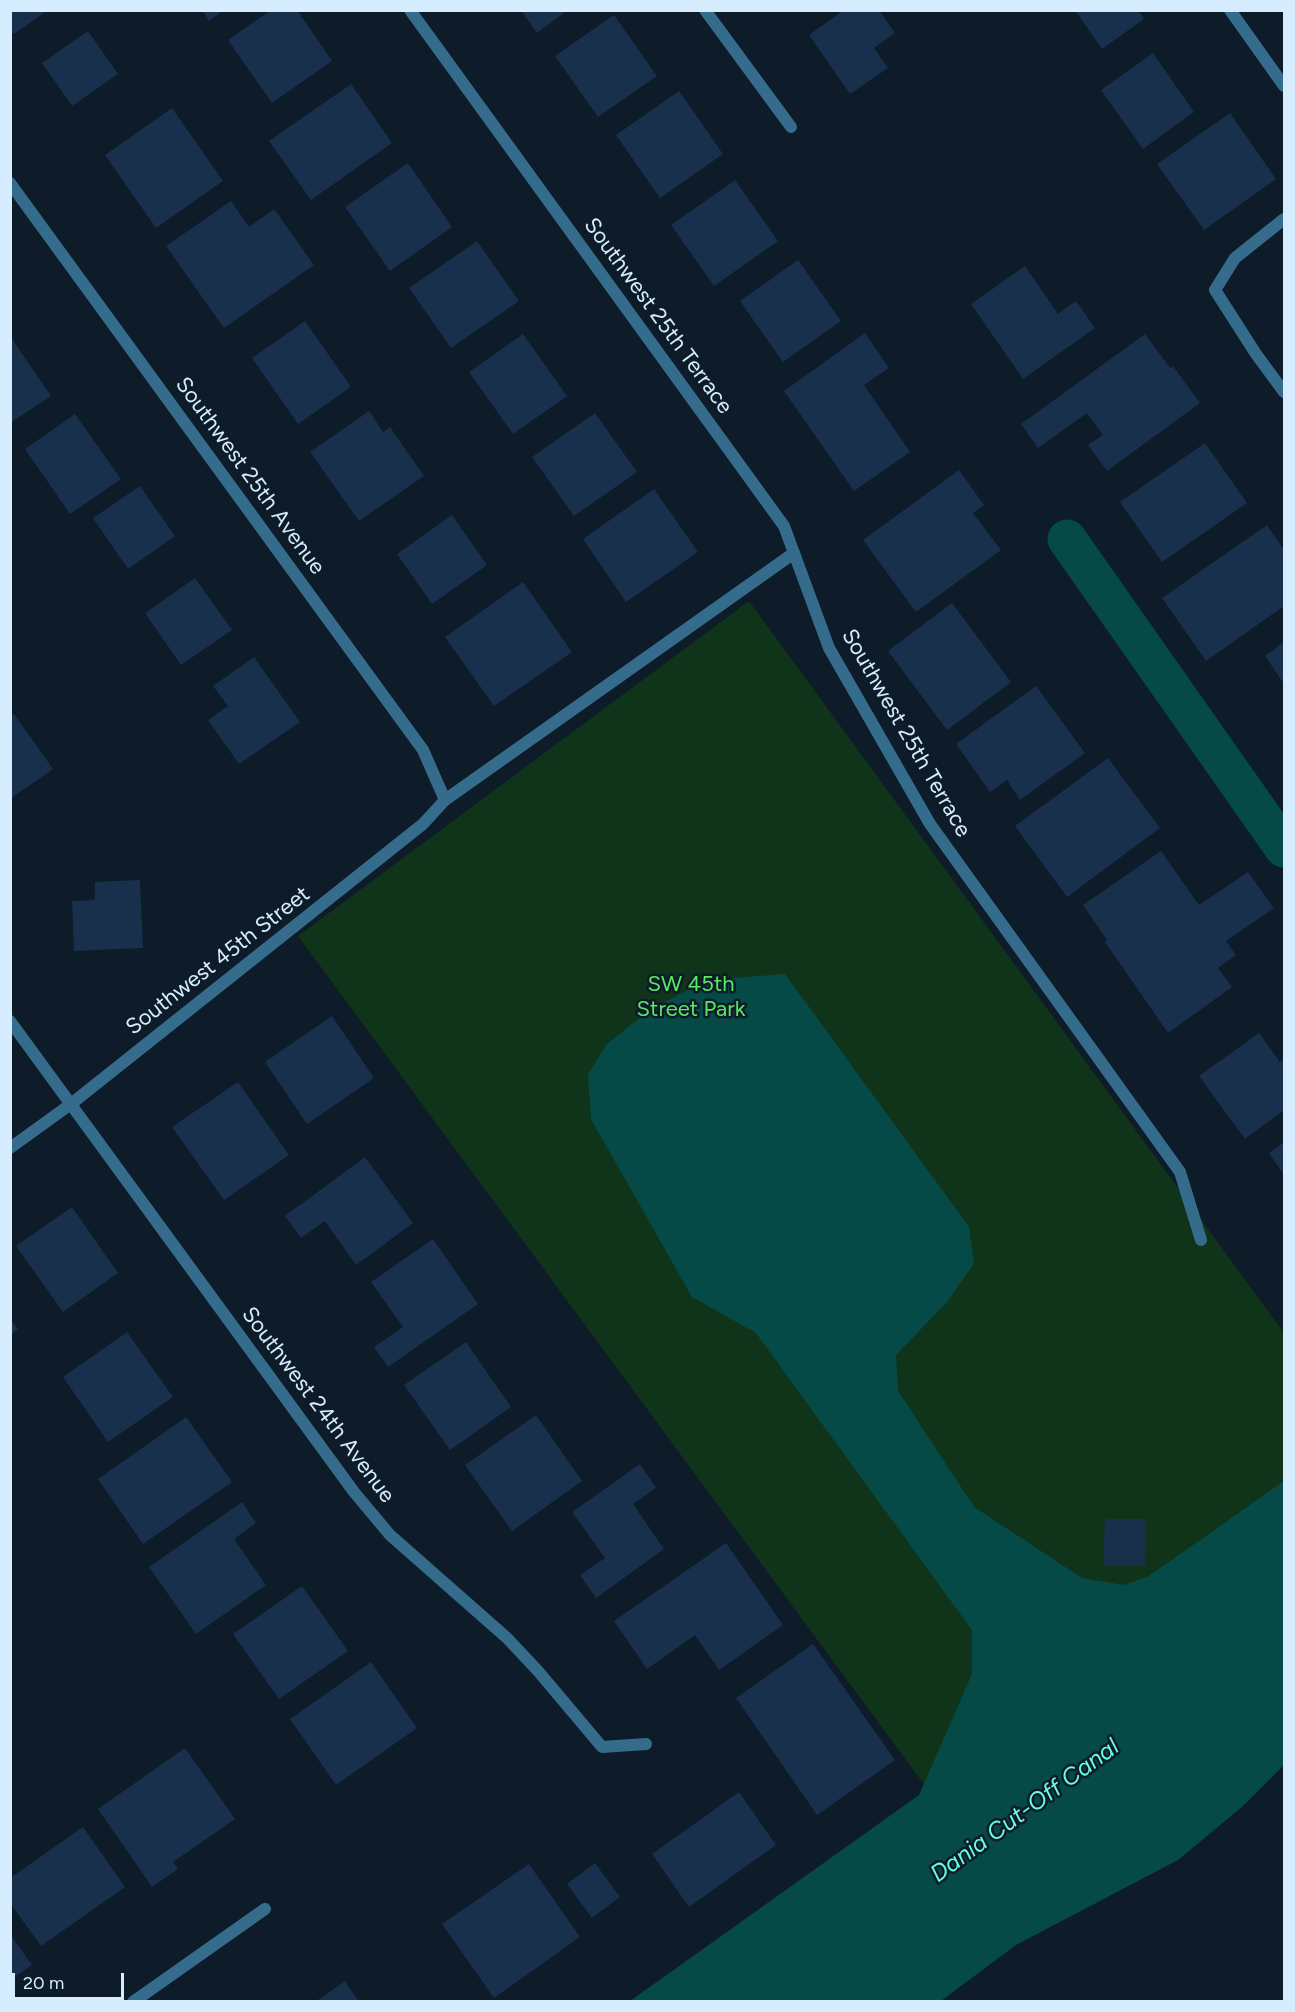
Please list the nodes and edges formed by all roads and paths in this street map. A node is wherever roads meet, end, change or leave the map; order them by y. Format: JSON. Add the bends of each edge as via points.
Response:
{"nodes":[{"id":1,"x":410,"y":10,"type":"edge"},
{"id":2,"x":705,"y":10,"type":"edge"},
{"id":3,"x":1230,"y":10,"type":"edge"},
{"id":4,"x":1284,"y":86,"type":"edge"},
{"id":5,"x":791,"y":127,"type":"dead end"},
{"id":6,"x":10,"y":183,"type":"edge"},
{"id":7,"x":1284,"y":219,"type":"edge"},
{"id":8,"x":1284,"y":392,"type":"edge"},
{"id":9,"x":794,"y":553,"type":"junction"},
{"id":10,"x":445,"y":800,"type":"junction"},
{"id":11,"x":10,"y":1021,"type":"edge"},
{"id":12,"x":71,"y":1104,"type":"junction"},
{"id":13,"x":10,"y":1148,"type":"edge"},
{"id":14,"x":1201,"y":1240,"type":"dead end"},
{"id":15,"x":646,"y":1744,"type":"dead end"},
{"id":16,"x":266,"y":1909,"type":"dead end"},
{"id":17,"x":133,"y":2001,"type":"edge"}],
"edges":[{"from":1,"to":9,"type":"street","name":"Southwest 25th Terrace","via":[[784,526]]},
{"from":2,"to":5,"type":"street"},
{"from":3,"to":4,"type":"street"},
{"from":6,"to":10,"type":"street","name":"Southwest 25th Avenue","via":[[423,750]]},
{"from":7,"to":8,"type":"street","via":[[1235,258],[1215,290]]},
{"from":9,"to":10,"type":"street","name":"Southwest 45th Street"},
{"from":9,"to":14,"type":"street","name":"Southwest 25th Terrace","via":[[829,648],[930,824],[1180,1172]]},
{"from":10,"to":12,"type":"street","name":"Southwest 45th Street","via":[[423,824]]},
{"from":11,"to":12,"type":"street","name":"Southwest 24th Avenue"},
{"from":12,"to":13,"type":"street","name":"Southwest 45th Street"},
{"from":12,"to":15,"type":"street","name":"Southwest 24th Avenue","via":[[354,1492],[390,1535],[507,1638],[602,1747]]},
{"from":16,"to":17,"type":"street"}]}
